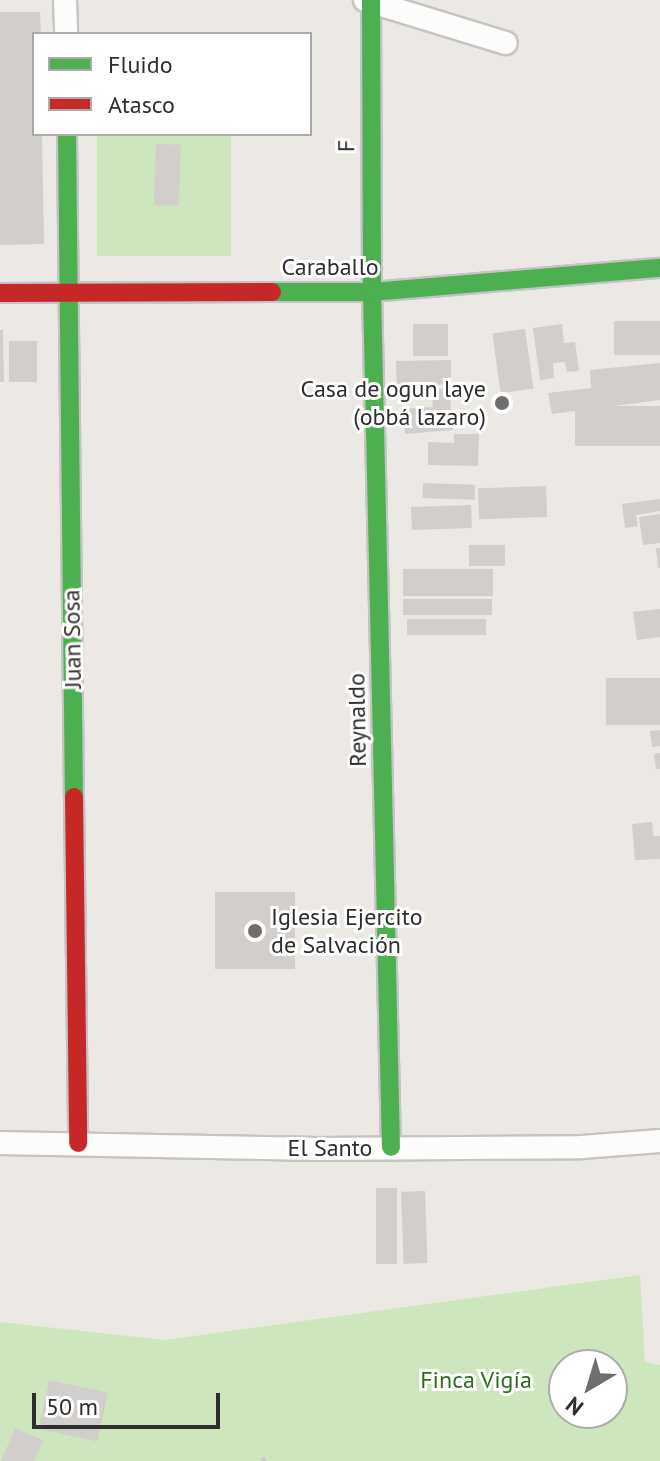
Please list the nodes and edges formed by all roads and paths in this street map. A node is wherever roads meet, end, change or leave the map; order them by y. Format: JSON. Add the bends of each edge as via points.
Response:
{"nodes":[{"id":1,"x":65,"y":0,"type":"edge"},
{"id":2,"x":368,"y":1,"type":"edge"},
{"id":3,"x":66,"y":32,"type":"edge"},
{"id":4,"x":506,"y":43,"type":"dead end"},
{"id":5,"x":67,"y":136,"type":"edge"},
{"id":6,"x":660,"y":268,"type":"edge"},
{"id":7,"x":68,"y":291,"type":"junction"},
{"id":8,"x":372,"y":292,"type":"junction"},
{"id":9,"x":0,"y":293,"type":"edge"},
{"id":10,"x":660,"y":1141,"type":"edge"},
{"id":11,"x":0,"y":1143,"type":"edge"},
{"id":12,"x":78,"y":1143,"type":"junction"},
{"id":13,"x":391,"y":1147,"type":"junction"}],
"edges":[{"from":1,"to":3,"type":"street"},
{"from":2,"to":4,"type":"street"},
{"from":2,"to":8,"type":"street","name":"F"},
{"from":5,"to":7,"type":"street","name":"Juan Sosa"},
{"from":6,"to":8,"type":"street","name":"Caraballo"},
{"from":7,"to":8,"type":"street","name":"Caraballo"},
{"from":7,"to":9,"type":"street","name":"Caraballo"},
{"from":7,"to":12,"type":"street","name":"Juan Sosa"},
{"from":8,"to":13,"type":"street","name":"Reynaldo"},
{"from":10,"to":13,"type":"street","name":"El Santo","via":[[582,1147]]},
{"from":11,"to":12,"type":"street","name":"El Santo"},
{"from":12,"to":13,"type":"street","name":"El Santo"}]}
